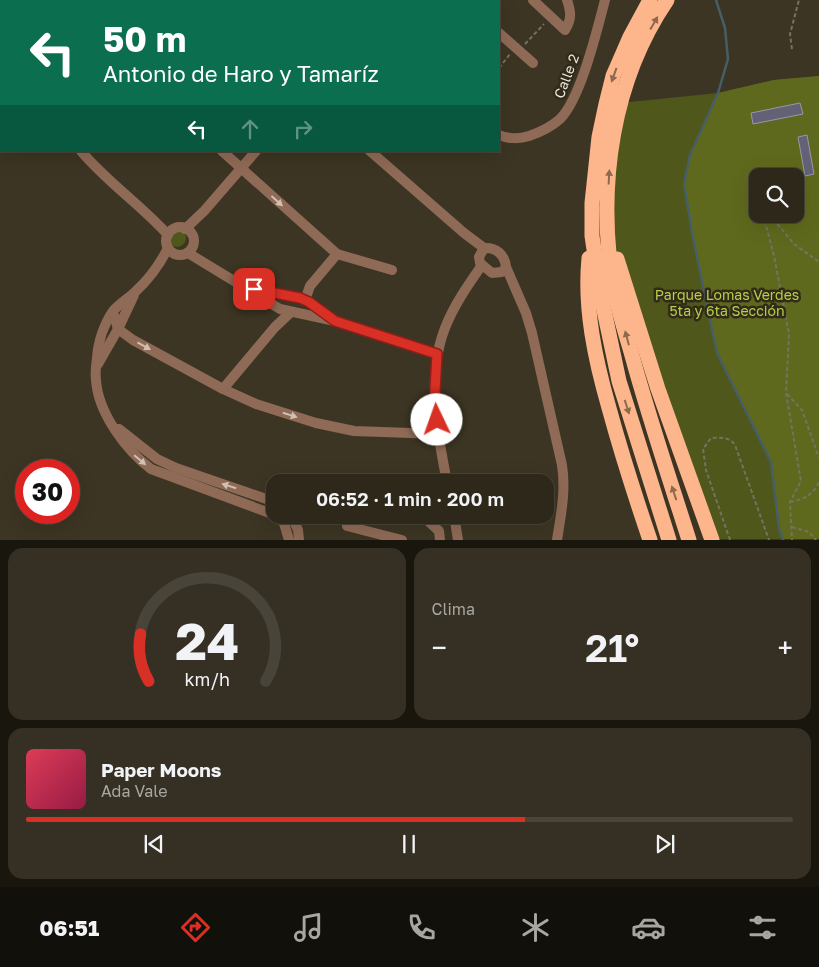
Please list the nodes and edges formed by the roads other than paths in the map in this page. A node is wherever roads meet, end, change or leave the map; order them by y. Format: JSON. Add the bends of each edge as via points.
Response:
{"nodes":[{"id":1,"x":533,"y":0,"type":"edge"},
{"id":2,"x":567,"y":0,"type":"edge"},
{"id":3,"x":606,"y":0,"type":"edge"},
{"id":4,"x":650,"y":0,"type":"edge"},
{"id":5,"x":668,"y":0,"type":"edge"},
{"id":6,"x":500,"y":34,"type":"edge"},
{"id":7,"x":533,"y":62,"type":"dead end"},
{"id":8,"x":500,"y":135,"type":"edge"},
{"id":9,"x":82,"y":152,"type":"edge"},
{"id":10,"x":223,"y":152,"type":"edge"},
{"id":11,"x":255,"y":152,"type":"edge"},
{"id":12,"x":371,"y":152,"type":"edge"},
{"id":13,"x":241,"y":168,"type":"junction"},
{"id":14,"x":180,"y":231,"type":"junction"},
{"id":15,"x":592,"y":236,"type":"junction"},
{"id":16,"x":609,"y":236,"type":"junction"},
{"id":17,"x":190,"y":250,"type":"junction"},
{"id":18,"x":172,"y":251,"type":"junction"},
{"id":19,"x":482,"y":251,"type":"junction"},
{"id":20,"x":337,"y":254,"type":"junction"},
{"id":21,"x":486,"y":268,"type":"junction"},
{"id":22,"x":392,"y":270,"type":"dead end"},
{"id":23,"x":503,"y":270,"type":"junction"},
{"id":24,"x":242,"y":286,"type":"junction"},
{"id":25,"x":310,"y":286,"type":"junction"},
{"id":26,"x":137,"y":290,"type":"junction"},
{"id":27,"x":280,"y":294,"type":"junction"},
{"id":28,"x":293,"y":296,"type":"junction"},
{"id":29,"x":307,"y":301,"type":"junction"},
{"id":30,"x":278,"y":308,"type":"junction"},
{"id":31,"x":113,"y":312,"type":"junction"},
{"id":32,"x":291,"y":312,"type":"junction"},
{"id":33,"x":302,"y":314,"type":"junction"},
{"id":34,"x":335,"y":321,"type":"junction"},
{"id":35,"x":275,"y":327,"type":"junction"},
{"id":36,"x":118,"y":329,"type":"junction"},
{"id":37,"x":437,"y":354,"type":"junction"},
{"id":38,"x":96,"y":367,"type":"junction"},
{"id":39,"x":223,"y":390,"type":"junction"},
{"id":40,"x":110,"y":422,"type":"junction"},
{"id":41,"x":438,"y":434,"type":"junction"},
{"id":42,"x":446,"y":474,"type":"edge"},
{"id":43,"x":266,"y":499,"type":"edge"},
{"id":44,"x":266,"y":512,"type":"edge"},
{"id":45,"x":284,"y":524,"type":"edge"},
{"id":46,"x":295,"y":524,"type":"edge"},
{"id":47,"x":433,"y":524,"type":"edge"},
{"id":48,"x":455,"y":524,"type":"edge"},
{"id":49,"x":347,"y":526,"type":"dead end"},
{"id":50,"x":289,"y":540,"type":"edge"},
{"id":51,"x":299,"y":540,"type":"edge"},
{"id":52,"x":402,"y":540,"type":"edge"},
{"id":53,"x":440,"y":540,"type":"edge"},
{"id":54,"x":458,"y":540,"type":"edge"},
{"id":55,"x":557,"y":540,"type":"edge"},
{"id":56,"x":650,"y":540,"type":"edge"},
{"id":57,"x":669,"y":540,"type":"edge"},
{"id":58,"x":689,"y":540,"type":"edge"},
{"id":59,"x":712,"y":540,"type":"edge"}],
"edges":[{"from":1,"to":2,"type":"street","via":[[565,30],[571,13]]},
{"from":3,"to":8,"type":"street","name":"Calle 2","via":[[577,91],[560,119],[545,130],[523,138]]},
{"from":4,"to":15,"type":"highway","one_way":true,"via":[[613,76],[606,104],[599,137]]},
{"from":16,"to":5,"type":"highway","one_way":true,"via":[[609,171],[620,103],[642,44]]},
{"from":6,"to":7,"type":"street"},
{"from":9,"to":14,"type":"street","via":[[107,179],[153,218]]},
{"from":10,"to":13,"type":"street"},
{"from":11,"to":13,"type":"street"},
{"from":12,"to":19,"type":"street"},
{"from":13,"to":14,"type":"street","via":[[205,210]]},
{"from":13,"to":20,"type":"street","one_way":true},
{"from":14,"to":17,"type":"street","via":[[193,237]]},
{"from":14,"to":18,"type":"street","via":[[166,240]]},
{"from":15,"to":56,"type":"highway","via":[[587,281],[595,358],[622,456]]},
{"from":15,"to":57,"type":"highway","one_way":true,"via":[[619,381]]},
{"from":58,"to":16,"type":"highway","one_way":true,"via":[[617,304]]},
{"from":16,"to":59,"type":"highway","via":[[658,389]]},
{"from":17,"to":18,"type":"street","via":[[184,255]]},
{"from":17,"to":24,"type":"street"},
{"from":18,"to":26,"type":"street"},
{"from":19,"to":21,"type":"street","via":[[479,260]]},
{"from":19,"to":23,"type":"street","via":[[492,248],[499,253],[506,262]]},
{"from":20,"to":22,"type":"street"},
{"from":20,"to":25,"type":"street"},
{"from":21,"to":23,"type":"street","via":[[492,273]]},
{"from":21,"to":37,"type":"street","via":[[457,303]]},
{"from":23,"to":55,"type":"street","via":[[513,283],[526,313],[562,465],[564,496]]},
{"from":24,"to":27,"type":"street"},
{"from":24,"to":30,"type":"street"},
{"from":25,"to":28,"type":"street"},
{"from":25,"to":29,"type":"street"},
{"from":26,"to":31,"type":"street"},
{"from":26,"to":36,"type":"street"},
{"from":27,"to":28,"type":"street"},
{"from":27,"to":30,"type":"street","via":[[275,300]]},
{"from":28,"to":29,"type":"street"},
{"from":29,"to":33,"type":"street","via":[[309,310]]},
{"from":29,"to":34,"type":"street"},
{"from":30,"to":32,"type":"street"},
{"from":30,"to":35,"type":"street"},
{"from":31,"to":36,"type":"street"},
{"from":31,"to":38,"type":"street","via":[[102,333]]},
{"from":32,"to":33,"type":"street"},
{"from":32,"to":35,"type":"street"},
{"from":33,"to":34,"type":"street"},
{"from":34,"to":37,"type":"street"},
{"from":35,"to":39,"type":"street"},
{"from":36,"to":38,"type":"street"},
{"from":36,"to":39,"type":"street","one_way":true},
{"from":37,"to":41,"type":"street"},
{"from":38,"to":40,"type":"street","via":[[96,382]]},
{"from":39,"to":41,"type":"street","one_way":true,"via":[[256,404],[354,431]]},
{"from":43,"to":40,"type":"street","one_way":true,"via":[[157,459]]},
{"from":40,"to":44,"type":"street","one_way":true,"via":[[131,452],[151,468]]},
{"from":41,"to":42,"type":"street"},
{"from":45,"to":50,"type":"street"},
{"from":46,"to":51,"type":"street"},
{"from":47,"to":53,"type":"street","via":[[439,531]]},
{"from":48,"to":54,"type":"street"},
{"from":49,"to":52,"type":"street"}]}
